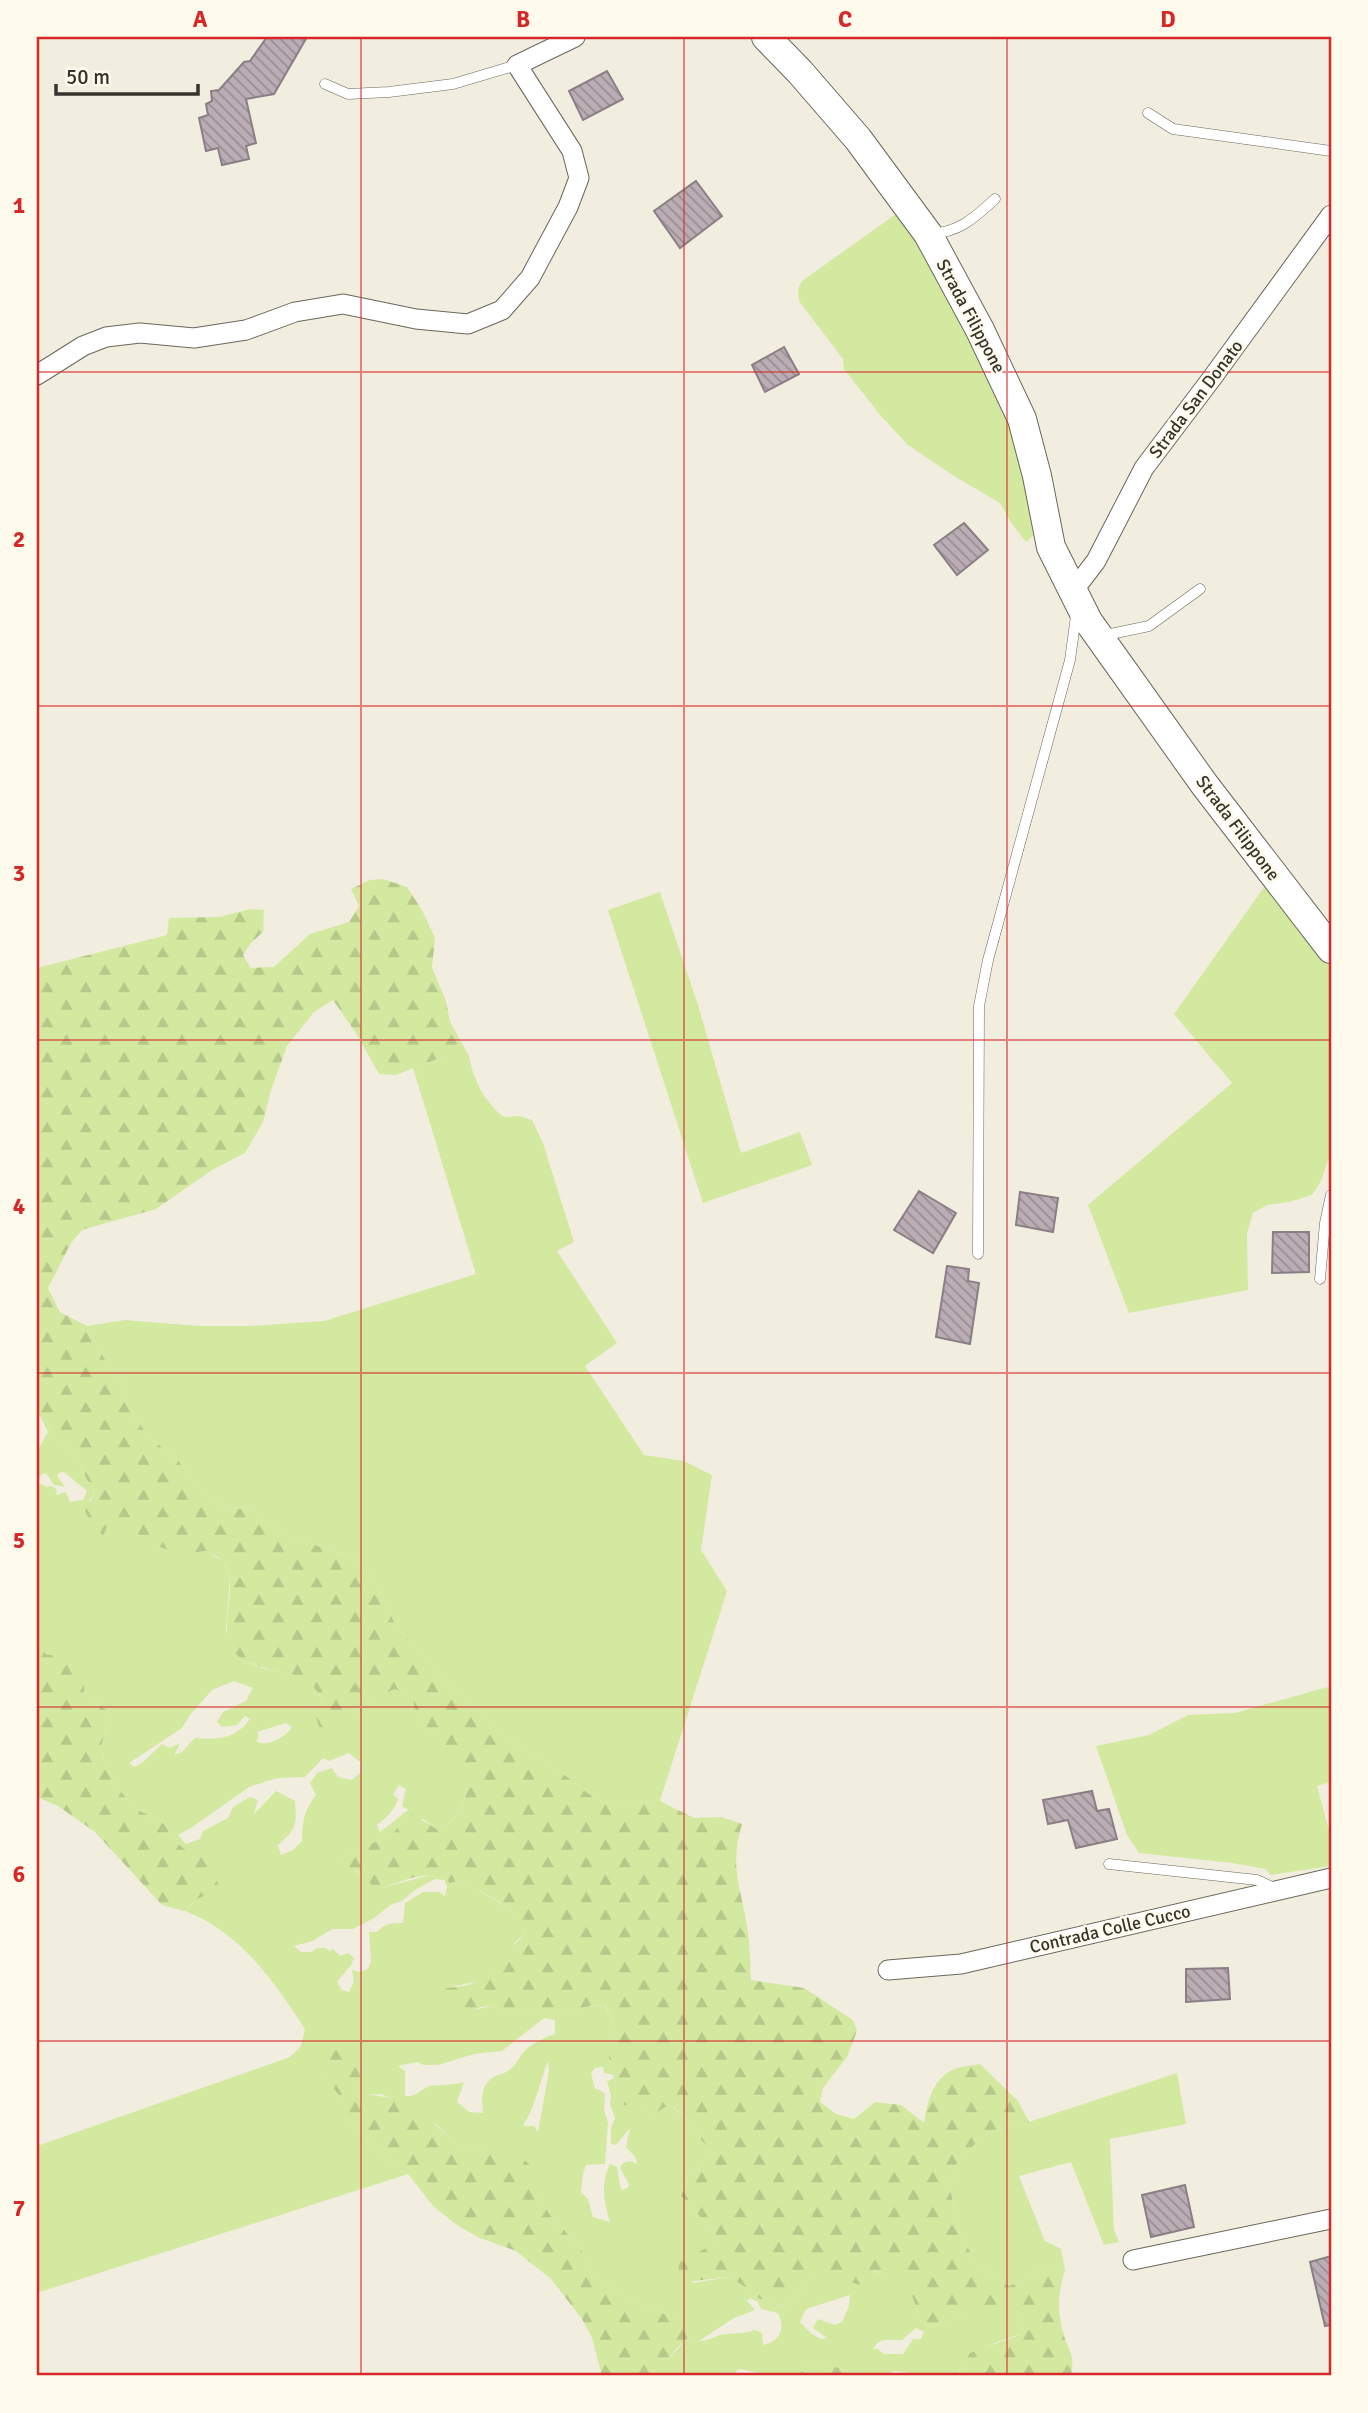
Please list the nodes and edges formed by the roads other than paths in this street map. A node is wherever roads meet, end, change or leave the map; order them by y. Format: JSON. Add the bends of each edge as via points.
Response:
{"nodes":[{"id":1,"x":575,"y":37,"type":"edge"},
{"id":2,"x":766,"y":37,"type":"edge"},
{"id":3,"x":517,"y":65,"type":"junction"},
{"id":4,"x":325,"y":84,"type":"dead end"},
{"id":5,"x":1148,"y":113,"type":"dead end"},
{"id":6,"x":1331,"y":151,"type":"edge"},
{"id":7,"x":995,"y":199,"type":"dead end"},
{"id":8,"x":1331,"y":215,"type":"edge"},
{"id":9,"x":928,"y":234,"type":"junction"},
{"id":10,"x":37,"y":375,"type":"edge"},
{"id":11,"x":1200,"y":589,"type":"dead end"},
{"id":12,"x":1075,"y":595,"type":"junction"},
{"id":13,"x":1099,"y":636,"type":"junction"},
{"id":14,"x":1331,"y":949,"type":"edge"},
{"id":15,"x":1331,"y":1195,"type":"edge"},
{"id":16,"x":978,"y":1254,"type":"dead end"},
{"id":17,"x":1320,"y":1279,"type":"dead end"},
{"id":18,"x":1110,"y":1864,"type":"dead end"},
{"id":19,"x":1331,"y":1878,"type":"edge"},
{"id":20,"x":1278,"y":1890,"type":"junction"},
{"id":21,"x":888,"y":1970,"type":"dead end"},
{"id":22,"x":1331,"y":2219,"type":"edge"},
{"id":23,"x":1133,"y":2260,"type":"dead end"}],
"edges":[{"from":1,"to":3,"type":"street"},
{"from":2,"to":9,"type":"street","name":"Strada Filippone","via":[[858,139]]},
{"from":3,"to":4,"type":"lane","via":[[453,84],[389,92],[348,93]]},
{"from":3,"to":10,"type":"street","via":[[572,151],[579,178],[530,278],[502,310],[468,324],[416,319],[343,303],[295,312],[246,330],[194,338],[139,333],[106,337]]},
{"from":5,"to":6,"type":"lane","via":[[1173,129]]},
{"from":7,"to":9,"type":"lane","via":[[960,227]]},
{"from":8,"to":12,"type":"street","name":"Strada San Donato","via":[[1143,468]]},
{"from":9,"to":12,"type":"street","name":"Strada Filippone","via":[[1022,419],[1051,547]]},
{"from":11,"to":13,"type":"lane","via":[[1149,626]]},
{"from":12,"to":13,"type":"street","name":"Strada Filippone"},
{"from":12,"to":16,"type":"lane","via":[[1070,660],[979,1006]]},
{"from":13,"to":14,"type":"street","name":"Strada Filippone","via":[[1203,784]]},
{"from":15,"to":17,"type":"lane"},
{"from":18,"to":20,"type":"lane","via":[[1256,1880]]},
{"from":19,"to":20,"type":"street","name":"Contrada Colle Cucco"},
{"from":20,"to":21,"type":"street","name":"Contrada Colle Cucco","via":[[961,1964]]},
{"from":22,"to":23,"type":"street"}]}
